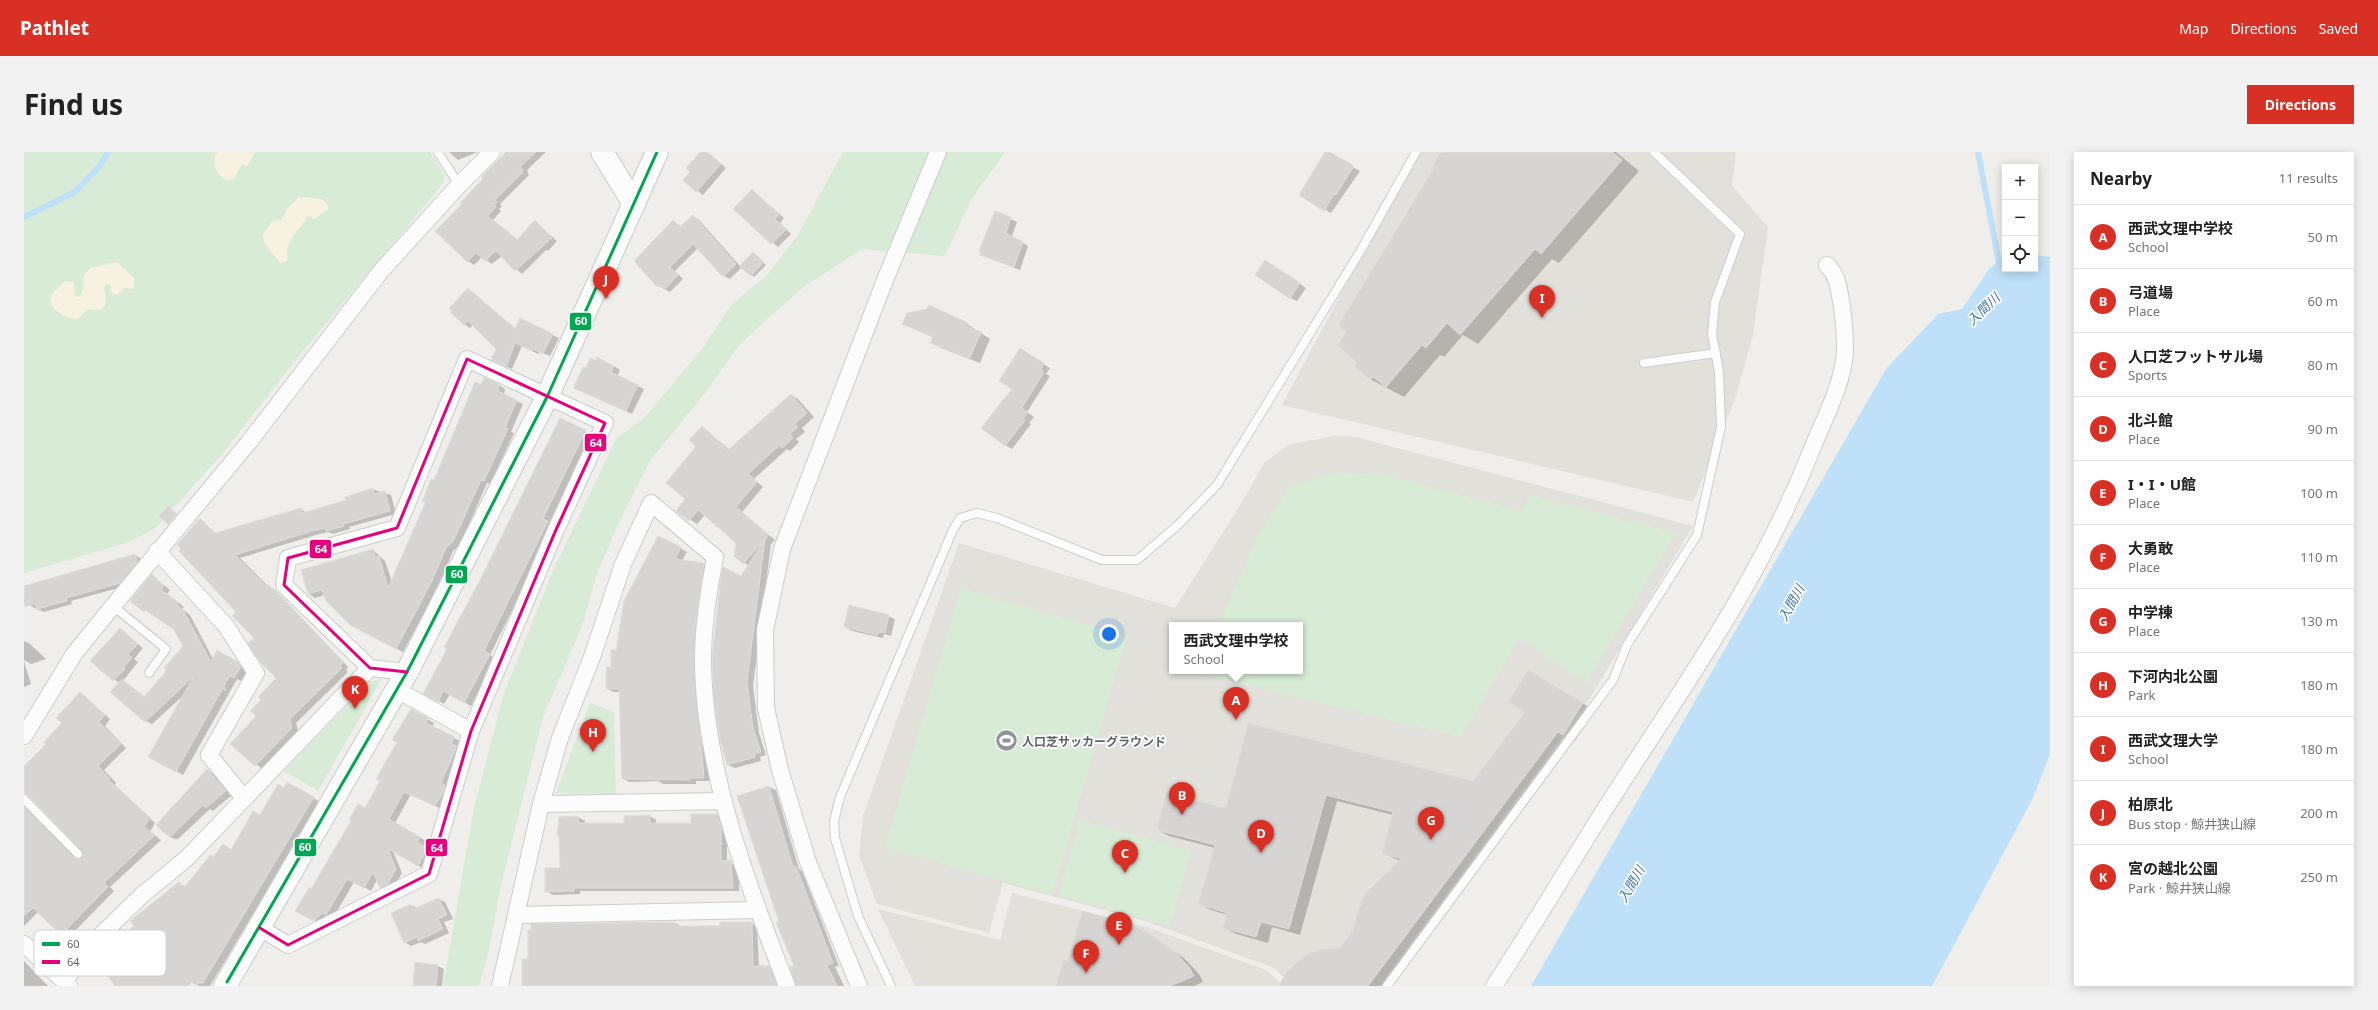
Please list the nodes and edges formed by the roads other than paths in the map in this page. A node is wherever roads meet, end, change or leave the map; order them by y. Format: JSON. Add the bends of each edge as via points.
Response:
{"nodes":[{"id":1,"x":438,"y":152,"type":"edge"},
{"id":2,"x":492,"y":152,"type":"edge"},
{"id":3,"x":602,"y":152,"type":"edge"},
{"id":4,"x":657,"y":152,"type":"edge"},
{"id":5,"x":938,"y":152,"type":"edge"},
{"id":6,"x":1416,"y":152,"type":"edge"},
{"id":7,"x":1654,"y":152,"type":"edge"},
{"id":8,"x":459,"y":185,"type":"junction"},
{"id":9,"x":634,"y":204,"type":"junction"},
{"id":10,"x":1827,"y":265,"type":"dead end"},
{"id":11,"x":1716,"y":353,"type":"junction"},
{"id":12,"x":1644,"y":363,"type":"dead end"},
{"id":13,"x":547,"y":397,"type":"junction"},
{"id":14,"x":158,"y":551,"type":"junction"},
{"id":15,"x":112,"y":606,"type":"junction"},
{"id":16,"x":370,"y":668,"type":"junction"},
{"id":17,"x":149,"y":673,"type":"dead end"},
{"id":18,"x":402,"y":681,"type":"junction"},
{"id":19,"x":471,"y":731,"type":"junction"},
{"id":20,"x":24,"y":736,"type":"edge"},
{"id":21,"x":244,"y":798,"type":"junction"},
{"id":22,"x":24,"y":799,"type":"edge"},
{"id":23,"x":724,"y":801,"type":"junction"},
{"id":24,"x":541,"y":804,"type":"junction"},
{"id":25,"x":78,"y":854,"type":"dead end"},
{"id":26,"x":758,"y":910,"type":"junction"},
{"id":27,"x":516,"y":915,"type":"junction"},
{"id":28,"x":260,"y":928,"type":"junction"},
{"id":29,"x":106,"y":930,"type":"edge"},
{"id":30,"x":24,"y":944,"type":"edge"},
{"id":31,"x":34,"y":954,"type":"edge"},
{"id":32,"x":58,"y":976,"type":"edge"},
{"id":33,"x":66,"y":984,"type":"edge"},
{"id":34,"x":225,"y":986,"type":"edge"},
{"id":35,"x":500,"y":986,"type":"edge"},
{"id":36,"x":787,"y":986,"type":"edge"},
{"id":37,"x":859,"y":986,"type":"edge"},
{"id":38,"x":891,"y":986,"type":"edge"},
{"id":39,"x":1387,"y":986,"type":"edge"},
{"id":40,"x":1494,"y":986,"type":"edge"}],
"edges":[{"from":1,"to":8,"type":"lane"},
{"from":2,"to":8,"type":"street"},
{"from":3,"to":9,"type":"main road"},
{"from":4,"to":9,"type":"main road"},
{"from":5,"to":37,"type":"street","via":[[885,280],[782,549],[765,630],[766,708],[780,770],[808,862]]},
{"from":6,"to":38,"type":"lane","via":[[1361,250],[1217,485],[1178,525],[1137,560],[1102,560],[997,518],[977,513],[960,518],[840,797],[834,821],[835,838],[858,916]]},
{"from":7,"to":11,"type":"lane","via":[[1740,234],[1715,302],[1712,334]]},
{"from":8,"to":14,"type":"street","via":[[381,272],[249,442]]},
{"from":9,"to":13,"type":"main road"},
{"from":10,"to":40,"type":"street","via":[[1838,280],[1845,353],[1836,388],[1801,477],[1760,562],[1724,626]]},
{"from":11,"to":12,"type":"lane"},
{"from":11,"to":39,"type":"lane","via":[[1721,427],[1697,535],[1627,645],[1613,680]]},
{"from":13,"to":16,"type":"street","via":[[467,359],[397,528],[288,558],[284,585]]},
{"from":13,"to":18,"type":"main road"},
{"from":13,"to":19,"type":"street","via":[[605,423],[555,532]]},
{"from":14,"to":15,"type":"street"},
{"from":14,"to":21,"type":"street","via":[[226,626],[256,673],[209,755]]},
{"from":15,"to":17,"type":"lane","via":[[166,649]]},
{"from":15,"to":20,"type":"street","via":[[74,654]]},
{"from":16,"to":18,"type":"street"},
{"from":16,"to":21,"type":"street"},
{"from":18,"to":19,"type":"street"},
{"from":18,"to":28,"type":"main road"},
{"from":19,"to":28,"type":"street","via":[[429,874],[288,946]]},
{"from":21,"to":29,"type":"street","via":[[187,858],[141,896]]},
{"from":22,"to":25,"type":"lane"},
{"from":23,"to":24,"type":"street"},
{"from":23,"to":24,"type":"street","via":[[712,749],[704,690],[704,619],[715,557],[651,503],[623,564],[592,657],[560,738]]},
{"from":23,"to":26,"type":"street"},
{"from":24,"to":27,"type":"street"},
{"from":26,"to":27,"type":"street"},
{"from":26,"to":36,"type":"street"},
{"from":27,"to":35,"type":"street"},
{"from":28,"to":34,"type":"main road"},
{"from":30,"to":31,"type":"street"},
{"from":32,"to":33,"type":"street"}]}
